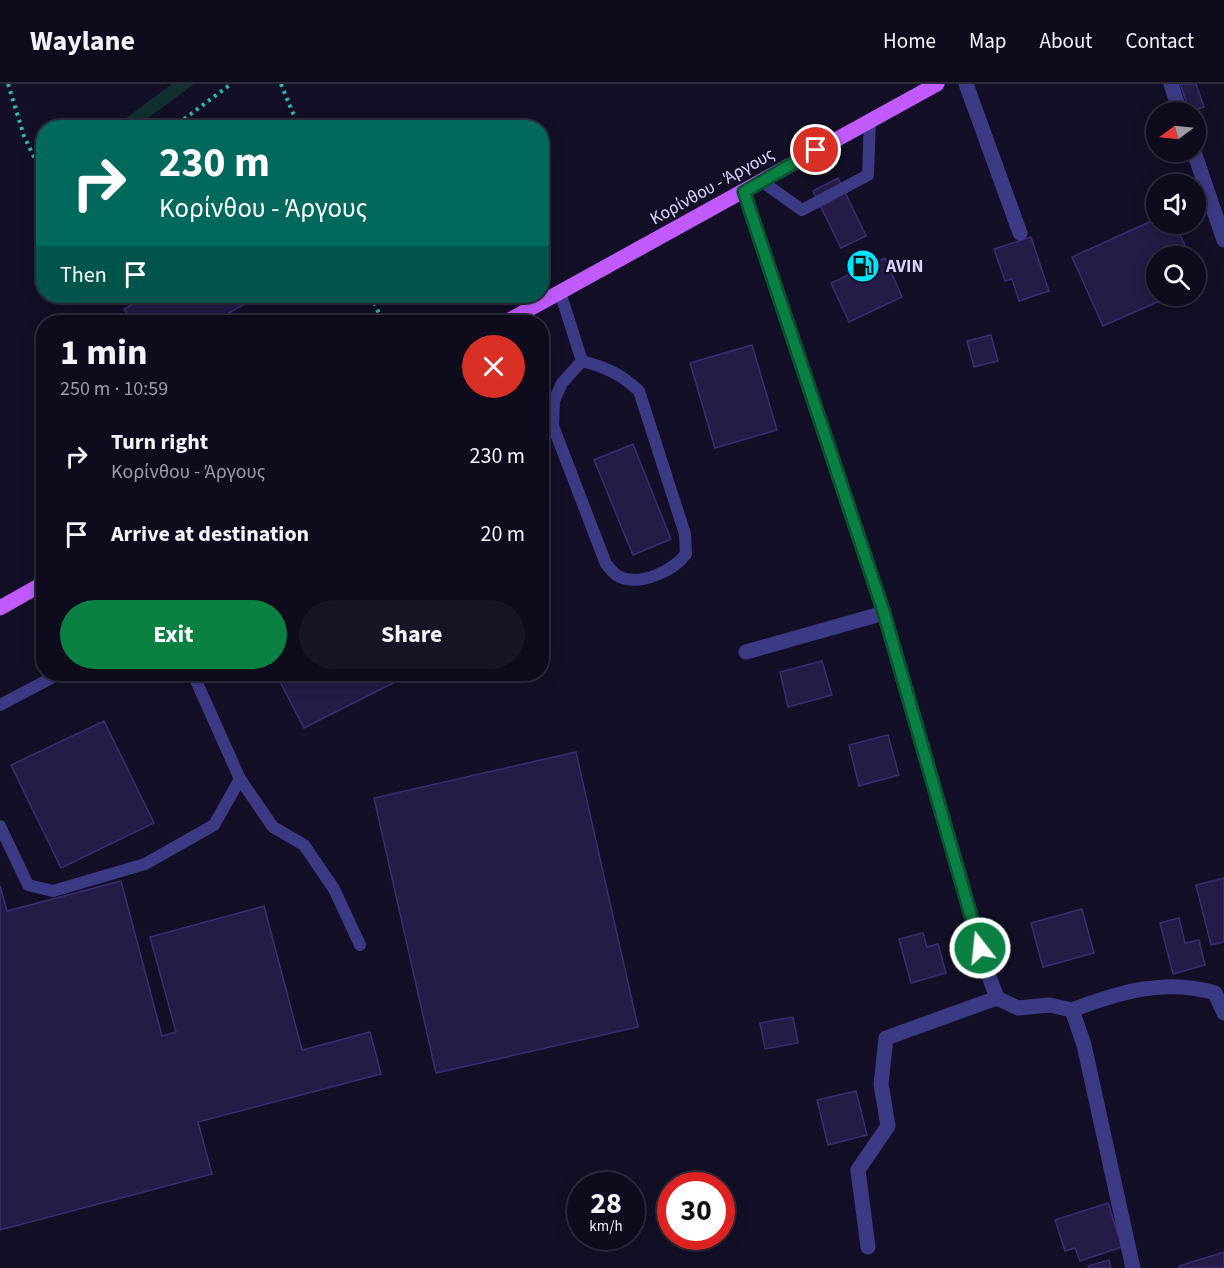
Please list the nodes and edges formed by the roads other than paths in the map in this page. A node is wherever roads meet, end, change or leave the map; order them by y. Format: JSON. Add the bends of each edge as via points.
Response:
{"nodes":[{"id":1,"x":937,"y":84,"type":"edge"},
{"id":2,"x":966,"y":84,"type":"edge"},
{"id":3,"x":1171,"y":84,"type":"edge"},
{"id":4,"x":1177,"y":102,"type":"edge"},
{"id":5,"x":870,"y":120,"type":"junction"},
{"id":6,"x":1197,"y":162,"type":"edge"},
{"id":7,"x":761,"y":181,"type":"junction"},
{"id":8,"x":744,"y":192,"type":"junction"},
{"id":9,"x":1020,"y":233,"type":"dead end"},
{"id":10,"x":1224,"y":240,"type":"edge"},
{"id":11,"x":560,"y":292,"type":"junction"},
{"id":12,"x":549,"y":298,"type":"edge"},
{"id":13,"x":540,"y":303,"type":"edge"},
{"id":14,"x":519,"y":315,"type":"edge"},
{"id":15,"x":582,"y":361,"type":"junction"},
{"id":16,"x":36,"y":589,"type":"edge"},
{"id":17,"x":0,"y":609,"type":"edge"},
{"id":18,"x":884,"y":613,"type":"junction"},
{"id":19,"x":746,"y":652,"type":"dead end"},
{"id":20,"x":46,"y":681,"type":"edge"},
{"id":21,"x":196,"y":681,"type":"edge"},
{"id":22,"x":0,"y":705,"type":"edge"},
{"id":23,"x":240,"y":779,"type":"junction"},
{"id":24,"x":0,"y":826,"type":"edge"},
{"id":25,"x":360,"y":945,"type":"dead end"},
{"id":26,"x":997,"y":998,"type":"junction"},
{"id":27,"x":1072,"y":1010,"type":"junction"},
{"id":28,"x":1224,"y":1013,"type":"edge"},
{"id":29,"x":868,"y":1248,"type":"dead end"},
{"id":30,"x":1133,"y":1268,"type":"edge"}],
"edges":[{"from":1,"to":5,"type":"main road","name":"Κορίνθου - Άργους"},
{"from":2,"to":9,"type":"street"},
{"from":3,"to":4,"type":"street"},
{"from":5,"to":7,"type":"main road","name":"Κορίνθου - Άργους"},
{"from":5,"to":7,"type":"lane","via":[[868,175],[802,210]]},
{"from":6,"to":10,"type":"street"},
{"from":7,"to":8,"type":"main road","name":"Κορίνθου - Άργους"},
{"from":8,"to":11,"type":"main road","name":"Κορίνθου - Άργους"},
{"from":8,"to":18,"type":"street"},
{"from":11,"to":12,"type":"main road","name":"Κορίνθου - Άργους"},
{"from":11,"to":15,"type":"lane"},
{"from":13,"to":14,"type":"main road","name":"Κορίνθου - Άργους"},
{"from":15,"to":15,"type":"lane","via":[[562,383],[554,401],[553,426],[606,564],[618,576],[635,581],[676,567],[686,554],[685,534],[639,391],[606,367]]},
{"from":16,"to":17,"type":"main road"},
{"from":18,"to":19,"type":"street"},
{"from":18,"to":26,"type":"street"},
{"from":20,"to":22,"type":"lane"},
{"from":21,"to":23,"type":"lane"},
{"from":23,"to":24,"type":"lane","via":[[214,825],[145,864],[53,891],[28,885]]},
{"from":23,"to":25,"type":"lane","via":[[273,827],[304,845],[334,889]]},
{"from":26,"to":27,"type":"street","via":[[1018,1008],[1050,1005]]},
{"from":26,"to":29,"type":"street","via":[[886,1038],[881,1084],[888,1126],[858,1170]]},
{"from":27,"to":28,"type":"street","via":[[1114,994],[1193,986],[1215,993]]},
{"from":27,"to":30,"type":"street","via":[[1084,1045]]}]}
